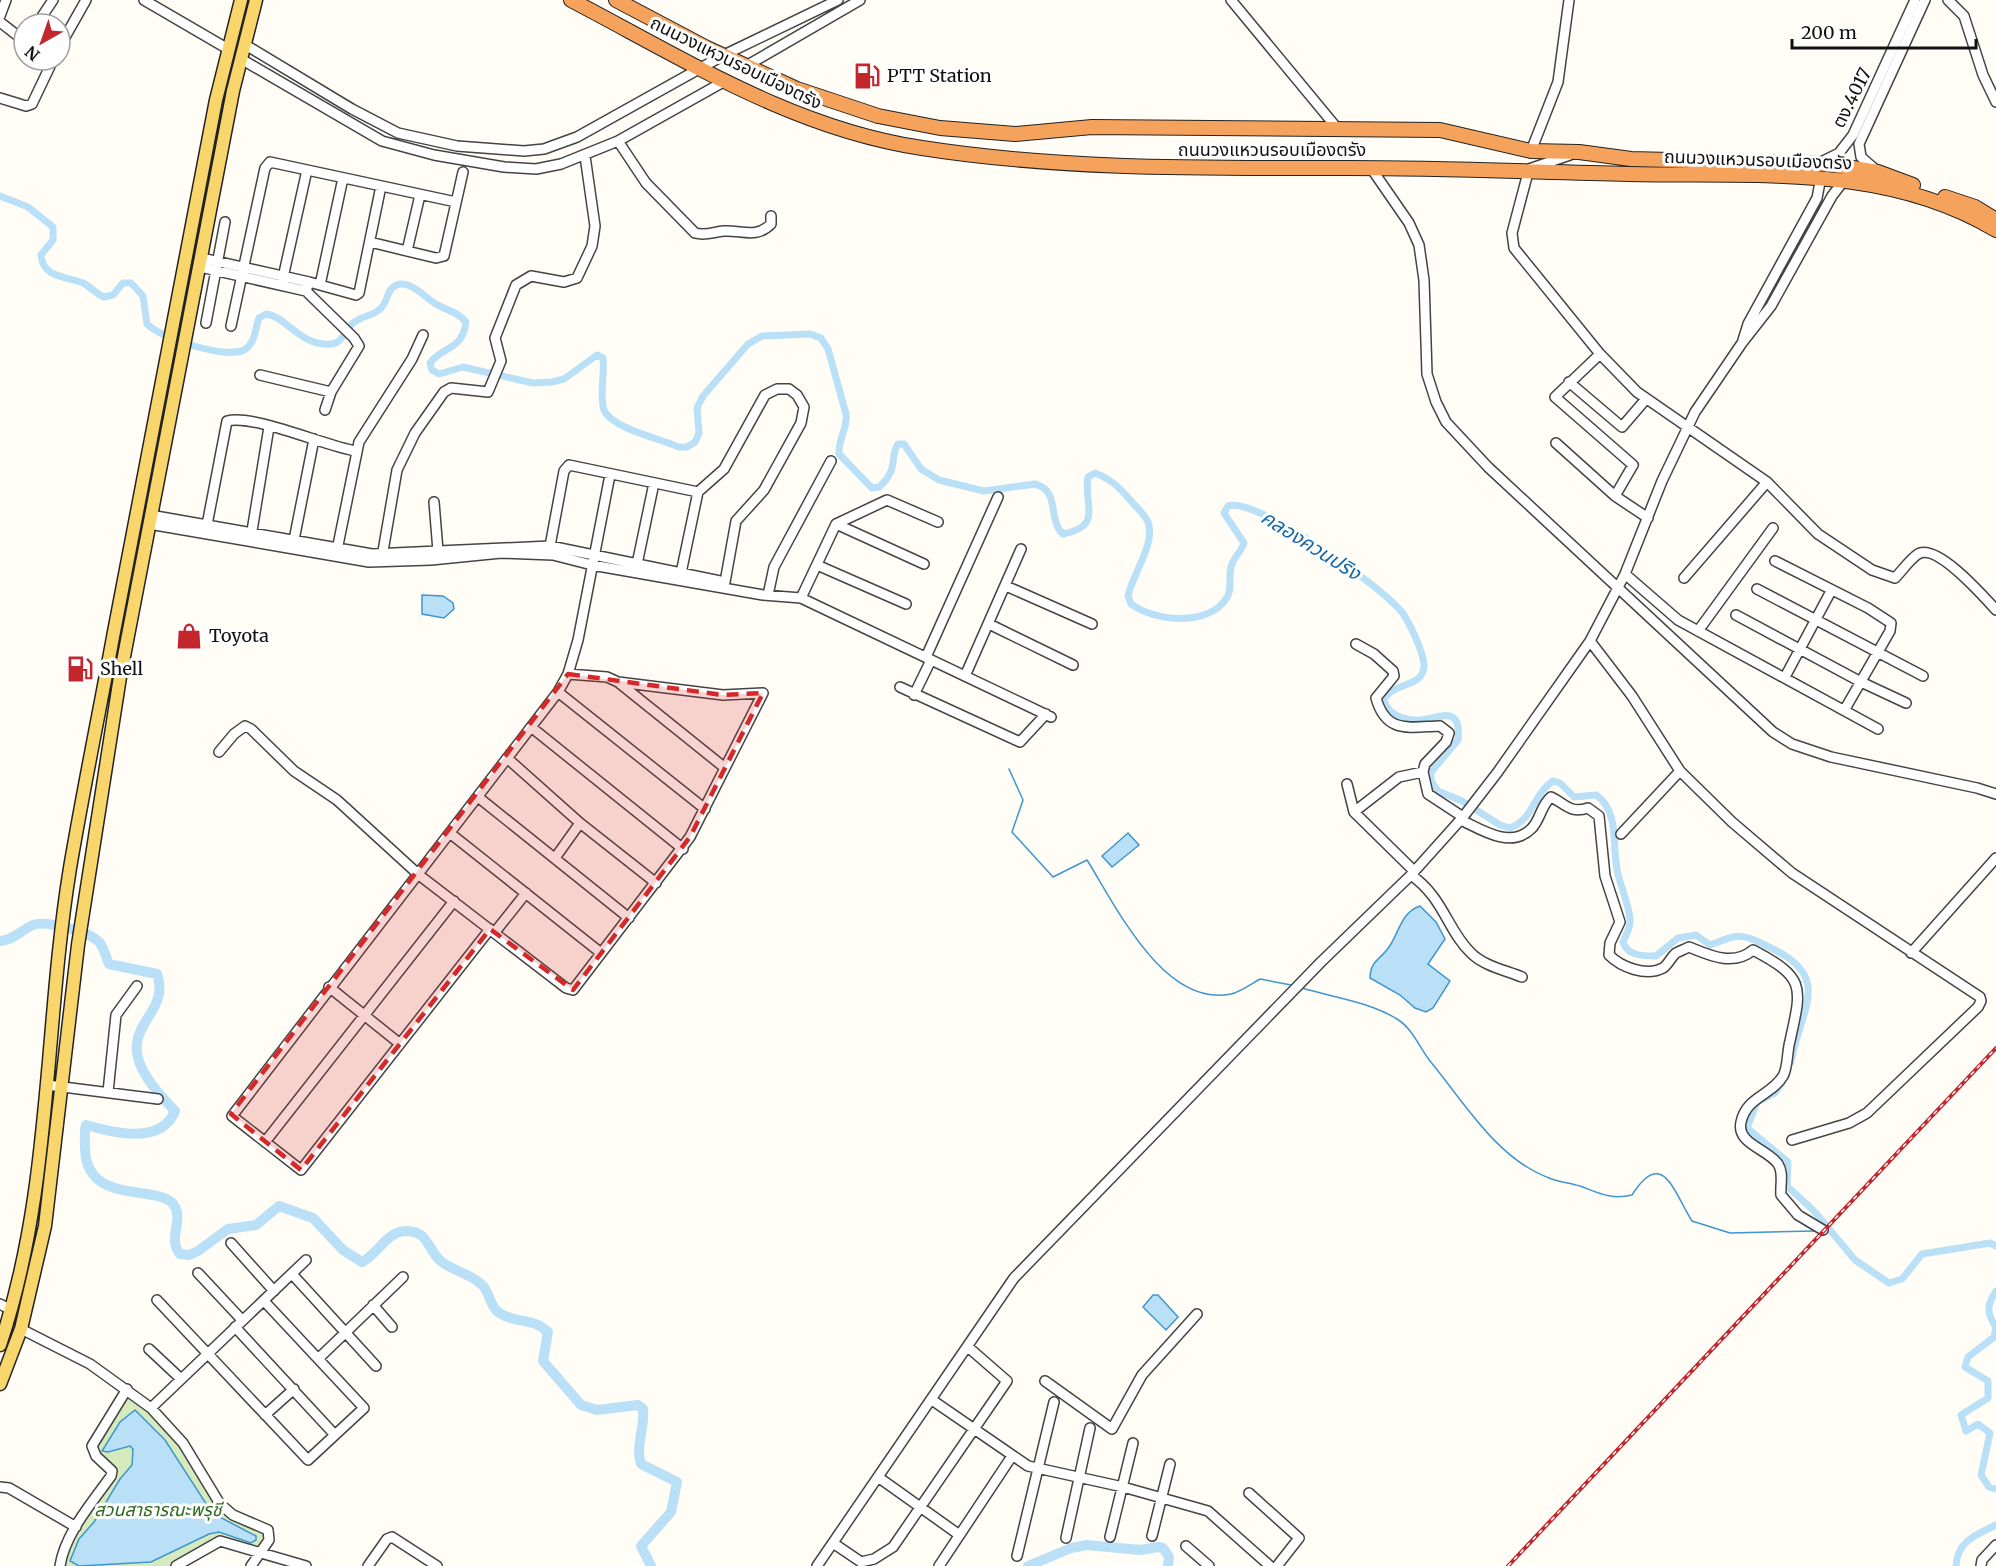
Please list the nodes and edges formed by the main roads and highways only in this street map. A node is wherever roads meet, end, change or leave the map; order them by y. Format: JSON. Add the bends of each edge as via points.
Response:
{"nodes":[{"id":1,"x":241,"y":0,"type":"edge"},
{"id":2,"x":256,"y":0,"type":"edge"},
{"id":3,"x":571,"y":0,"type":"edge"},
{"id":4,"x":616,"y":0,"type":"edge"},
{"id":5,"x":244,"y":44,"type":"junction"},
{"id":6,"x":228,"y":49,"type":"junction"},
{"id":7,"x":241,"y":59,"type":"junction"},
{"id":8,"x":1819,"y":171,"type":"junction"},
{"id":9,"x":1996,"y":220,"type":"edge"},
{"id":10,"x":1996,"y":230,"type":"edge"},
{"id":11,"x":6,"y":1307,"type":"edge"},
{"id":12,"x":0,"y":1345,"type":"edge"},
{"id":13,"x":0,"y":1384,"type":"edge"}],
"edges":[{"from":1,"to":6,"type":"main road"},
{"from":2,"to":5,"type":"main road"},
{"from":3,"to":8,"type":"highway","name":"ถนนวงแหวนรอบเมืองตรัง","via":[[777,107],[876,140],[925,149],[1176,168]]},
{"from":4,"to":8,"type":"highway","name":"ถนนวงแหวนรอบเมืองตรัง","via":[[797,89],[878,116],[940,128],[1015,134],[1092,127],[1440,130],[1531,151]]},
{"from":5,"to":6,"type":"main road"},
{"from":5,"to":7,"type":"main road"},
{"from":6,"to":7,"type":"main road"},
{"from":6,"to":11,"type":"main road","via":[[91,749],[60,941],[31,1223]]},
{"from":7,"to":13,"type":"main road","via":[[120,677],[78,945],[45,1226],[21,1329]]},
{"from":8,"to":9,"type":"highway","name":"ถนนวงแหวนรอบเมืองตรัง","via":[[1878,172],[1975,207]]},
{"from":8,"to":10,"type":"highway","name":"ถนนวงแหวนรอบเมืองตรัง","via":[[1908,191]]},
{"from":11,"to":12,"type":"main road"}]}
